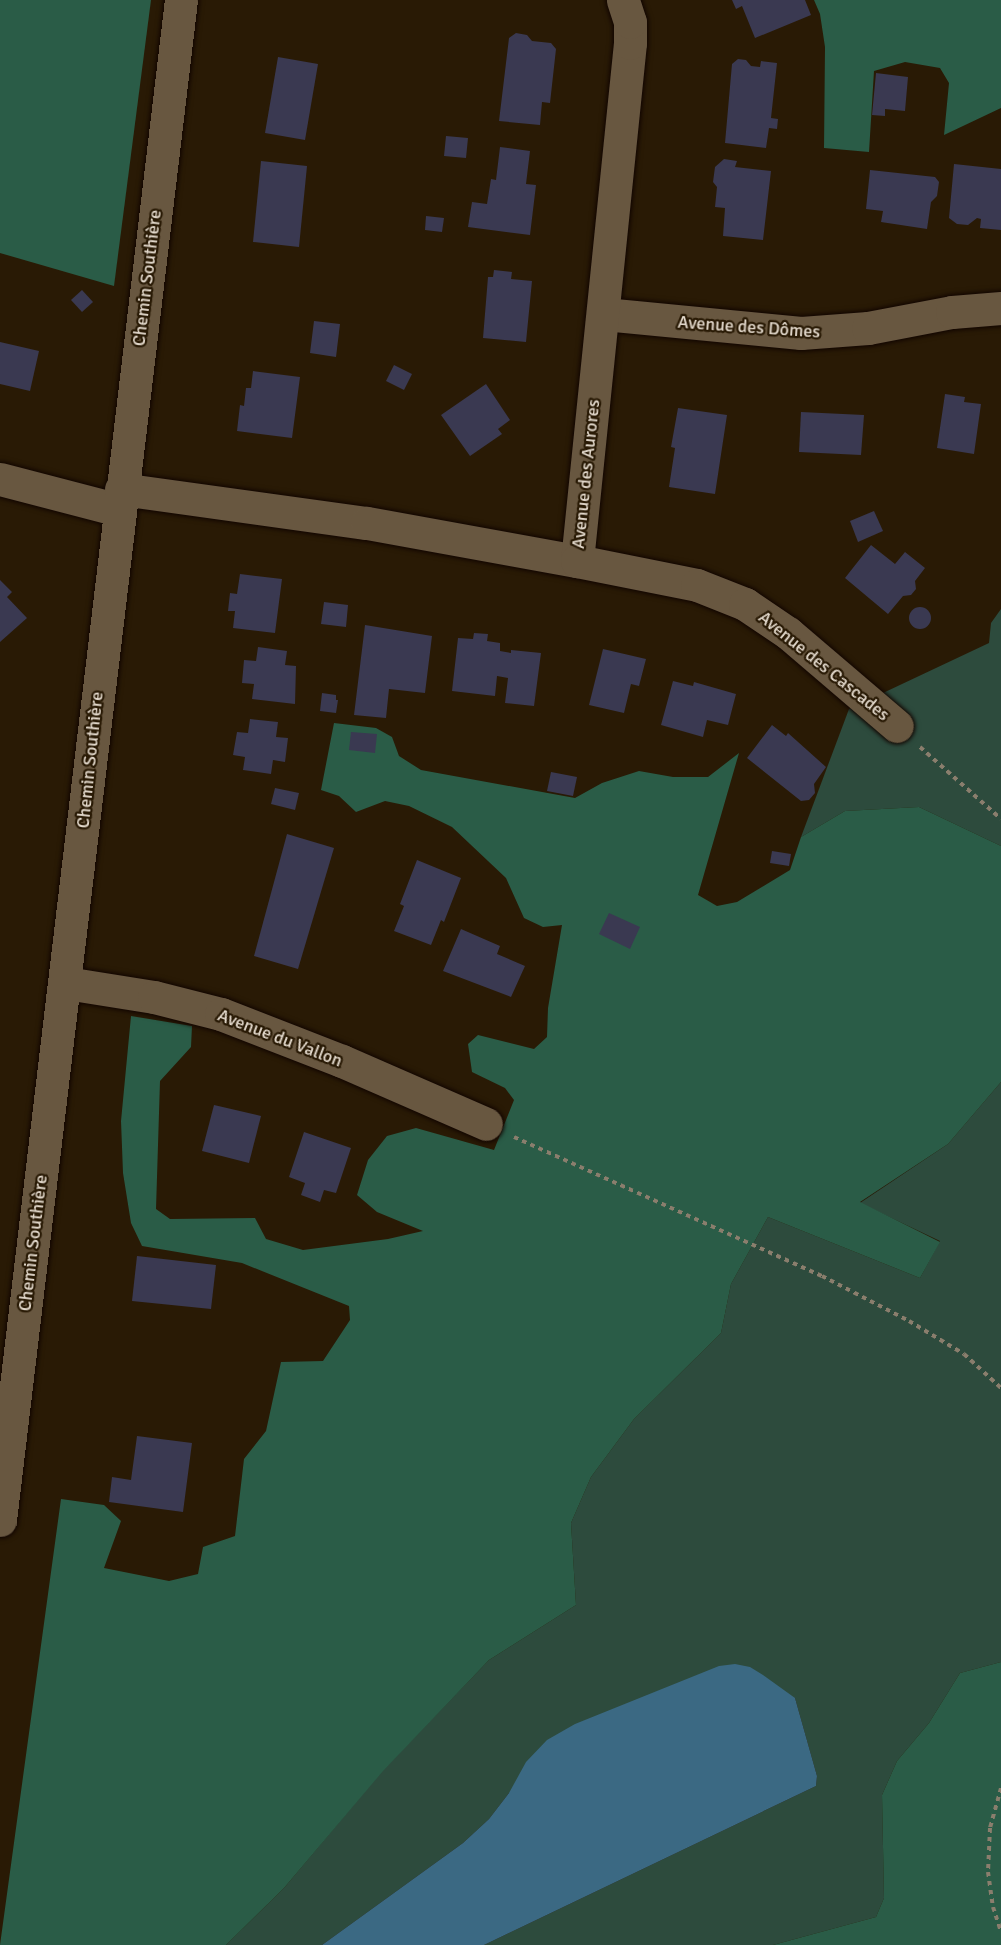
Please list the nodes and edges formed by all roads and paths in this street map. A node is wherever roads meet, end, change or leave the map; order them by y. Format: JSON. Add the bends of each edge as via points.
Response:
{"nodes":[{"id":1,"x":181,"y":0,"type":"edge"},
{"id":2,"x":623,"y":0,"type":"edge"},
{"id":3,"x":1001,"y":308,"type":"edge"},
{"id":4,"x":604,"y":314,"type":"junction"},
{"id":5,"x":0,"y":479,"type":"edge"},
{"id":6,"x":120,"y":499,"type":"junction"},
{"id":7,"x":577,"y":561,"type":"junction"},
{"id":8,"x":897,"y":726,"type":"joint"},
{"id":9,"x":1001,"y":819,"type":"edge"},
{"id":10,"x":66,"y":983,"type":"junction"},
{"id":11,"x":486,"y":1124,"type":"joint"},
{"id":12,"x":1001,"y":1388,"type":"edge"},
{"id":13,"x":4,"y":1453,"type":"edge"},
{"id":14,"x":0,"y":1520,"type":"edge"},
{"id":15,"x":1001,"y":1788,"type":"edge"},
{"id":16,"x":1001,"y":1931,"type":"edge"}],
"edges":[{"from":1,"to":6,"type":"street","name":"Chemin Southière"},
{"from":2,"to":4,"type":"street","name":"Avenue des Aurores","via":[[630,22],[630,43]]},
{"from":3,"to":4,"type":"street","name":"Avenue des Dômes","via":[[952,312],[868,328],[801,333]]},
{"from":4,"to":7,"type":"street","name":"Avenue des Aurores"},
{"from":5,"to":6,"type":"street","name":"Avenue des Aurores"},
{"from":6,"to":7,"type":"street","name":"Avenue des Aurores","via":[[368,523]]},
{"from":6,"to":10,"type":"street","name":"Chemin Southière"},
{"from":7,"to":8,"type":"street","name":"Avenue des Cascades","via":[[697,585],[745,604],[788,633]]},
{"from":8,"to":9,"type":"path"},
{"from":10,"to":11,"type":"street","name":"Avenue du Vallon","via":[[154,997],[221,1014]]},
{"from":10,"to":13,"type":"street","name":"Chemin Southière"},
{"from":11,"to":12,"type":"path","via":[[822,1276],[964,1354]]},
{"from":13,"to":14,"type":"street","name":"Chemin Southière"},
{"from":15,"to":16,"type":"path","via":[[990,1828],[988,1872]]}]}
